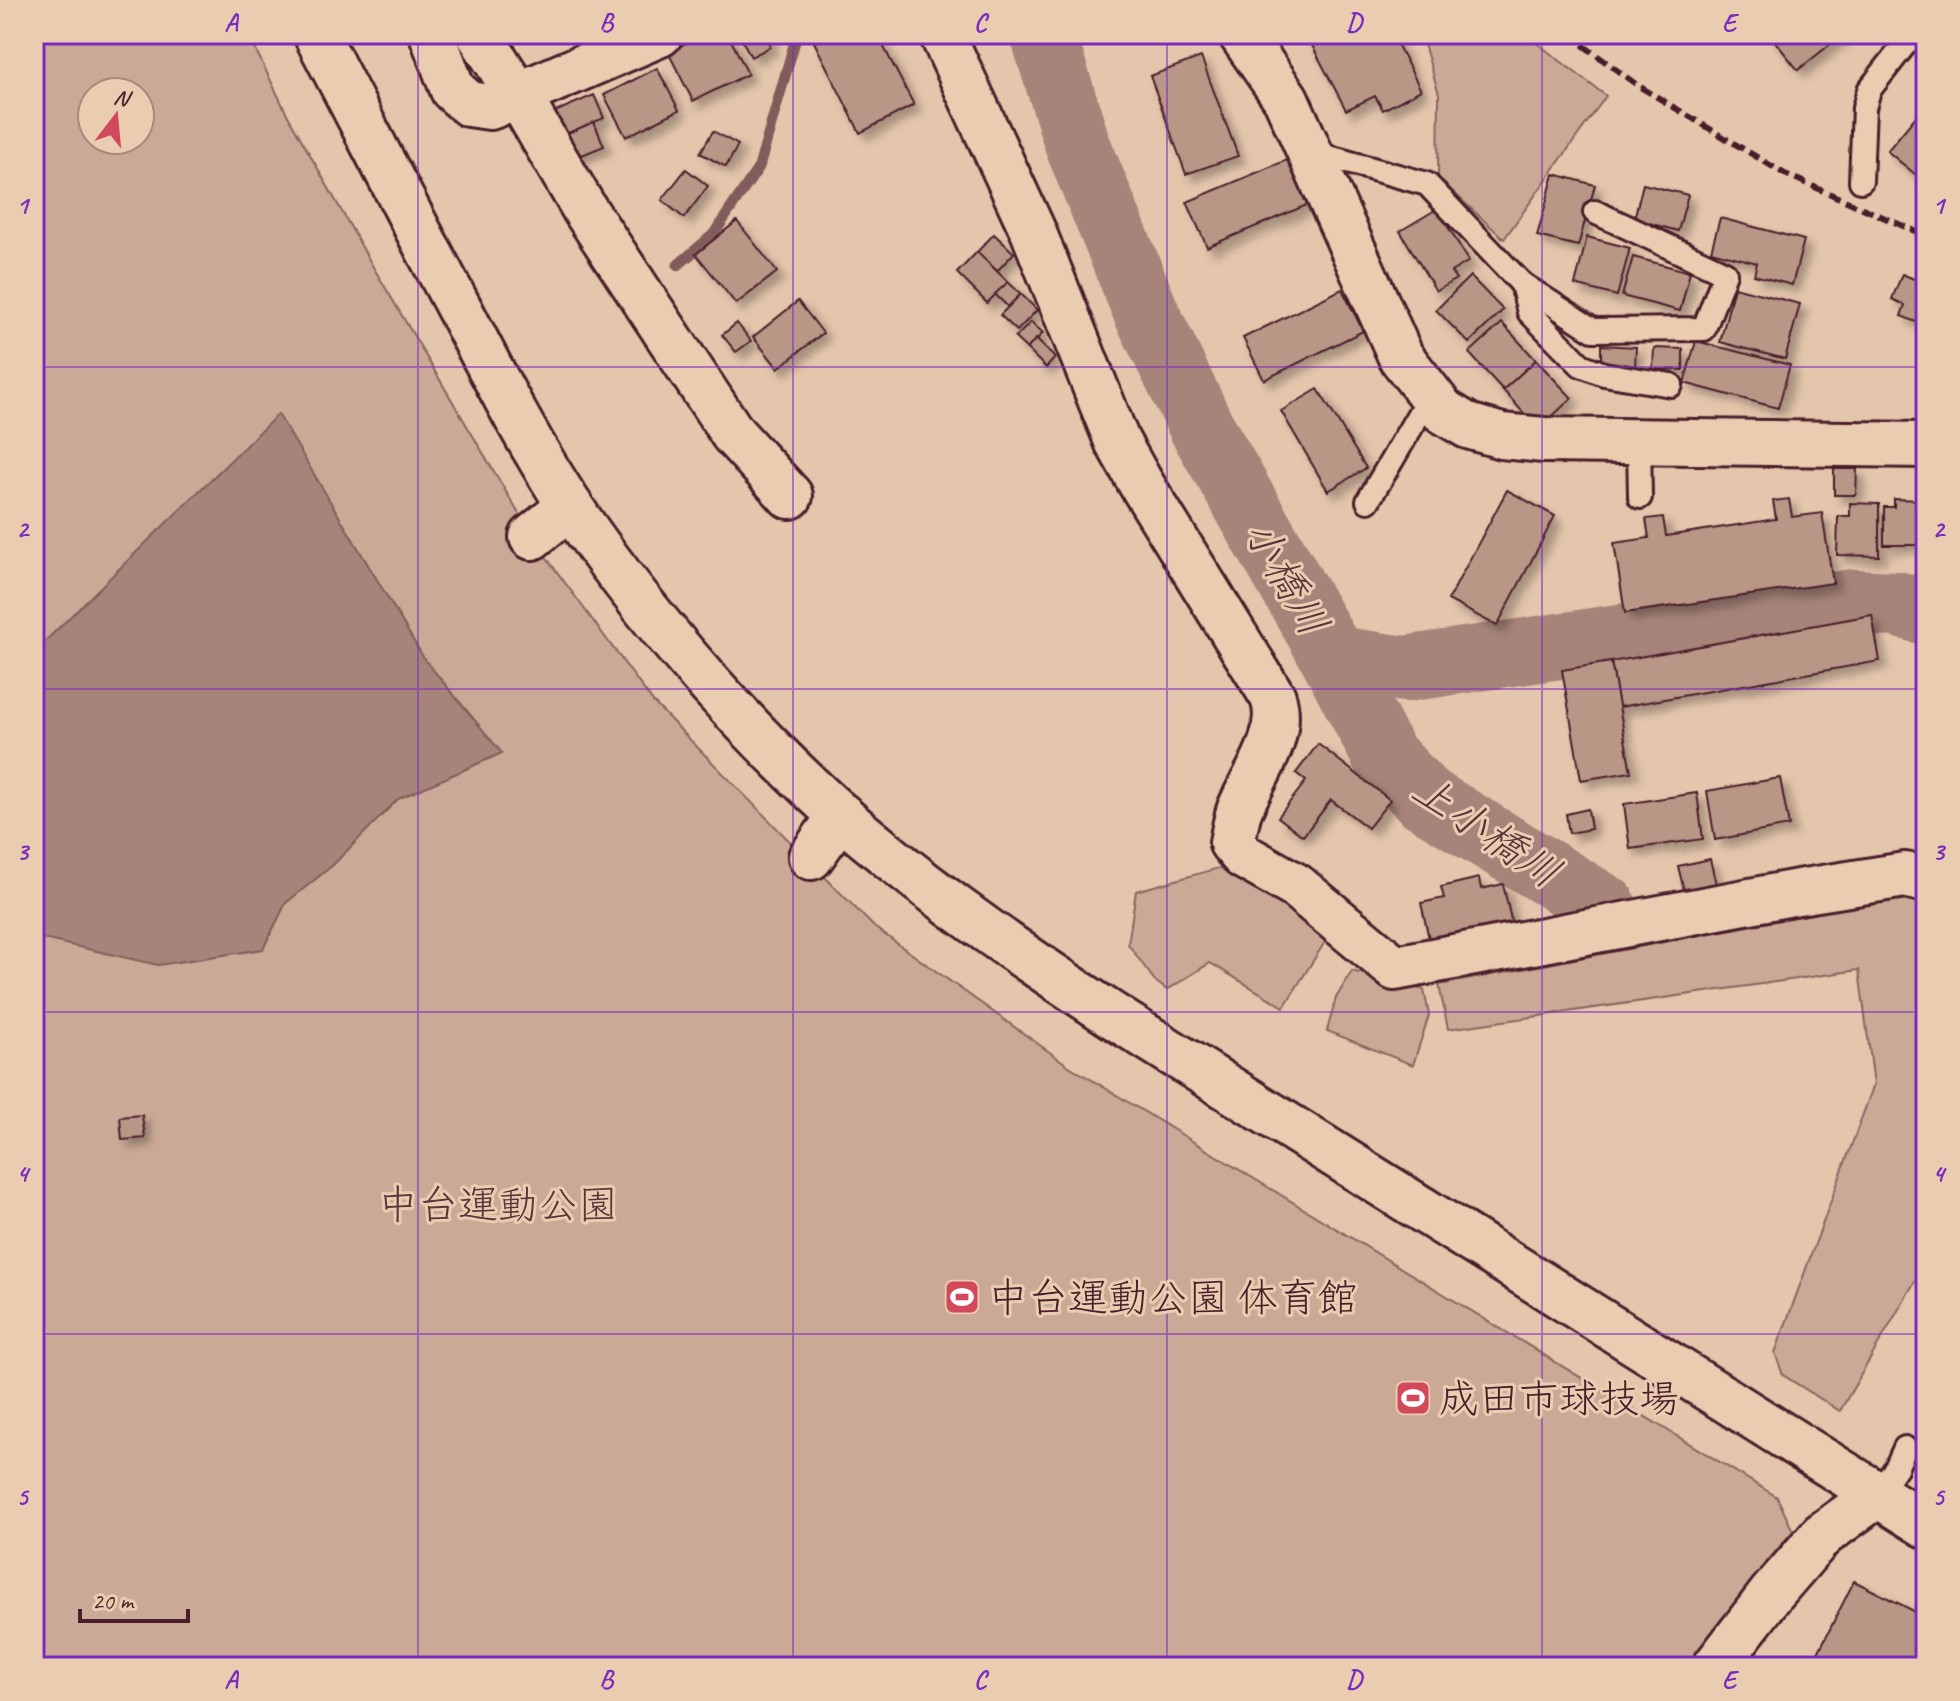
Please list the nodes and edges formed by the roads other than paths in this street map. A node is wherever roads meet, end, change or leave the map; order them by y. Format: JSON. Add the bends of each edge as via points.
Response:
{"nodes":[{"id":1,"x":316,"y":34,"type":"edge"},
{"id":2,"x":432,"y":34,"type":"edge"},
{"id":3,"x":479,"y":34,"type":"edge"},
{"id":4,"x":660,"y":34,"type":"edge"},
{"id":5,"x":942,"y":34,"type":"edge"},
{"id":6,"x":1241,"y":34,"type":"edge"},
{"id":7,"x":1913,"y":34,"type":"edge"},
{"id":8,"x":518,"y":95,"type":"junction"},
{"id":9,"x":1311,"y":152,"type":"junction"},
{"id":10,"x":1861,"y":181,"type":"dead end"},
{"id":11,"x":1595,"y":212,"type":"dead end"},
{"id":12,"x":1522,"y":284,"type":"junction"},
{"id":13,"x":1671,"y":385,"type":"dead end"},
{"id":14,"x":1430,"y":395,"type":"junction"},
{"id":15,"x":1639,"y":442,"type":"junction"},
{"id":16,"x":1926,"y":445,"type":"edge"},
{"id":17,"x":790,"y":496,"type":"dead end"},
{"id":18,"x":1640,"y":497,"type":"dead end"},
{"id":19,"x":1368,"y":501,"type":"dead end"},
{"id":20,"x":570,"y":506,"type":"junction"},
{"id":21,"x":532,"y":537,"type":"dead end"},
{"id":22,"x":841,"y":815,"type":"junction"},
{"id":23,"x":811,"y":857,"type":"dead end"},
{"id":24,"x":1926,"y":880,"type":"edge"},
{"id":25,"x":1905,"y":1448,"type":"dead end"},
{"id":26,"x":1877,"y":1495,"type":"junction"},
{"id":27,"x":1926,"y":1525,"type":"edge"},
{"id":28,"x":1715,"y":1667,"type":"edge"}],
"edges":[{"from":1,"to":20,"type":"street","via":[[510,406]]},
{"from":2,"to":8,"type":"street","via":[[453,90],[469,104],[490,107]]},
{"from":3,"to":8,"type":"street"},
{"from":4,"to":8,"type":"street"},
{"from":5,"to":24,"type":"street","via":[[1033,231],[1117,441],[1273,697],[1276,724],[1232,843],[1243,856],[1296,886],[1395,968],[1798,892],[1905,875]]},
{"from":6,"to":9,"type":"street","via":[[1286,99]]},
{"from":7,"to":10,"type":"lane","via":[[1869,90]]},
{"from":8,"to":17,"type":"street","via":[[585,210],[733,434]]},
{"from":9,"to":12,"type":"lane","via":[[1427,184]]},
{"from":9,"to":14,"type":"street","via":[[1401,357]]},
{"from":11,"to":12,"type":"lane","via":[[1725,273],[1704,329],[1593,330]]},
{"from":12,"to":13,"type":"lane","via":[[1529,312],[1581,365]]},
{"from":14,"to":15,"type":"street","via":[[1443,411],[1468,426],[1502,436]]},
{"from":14,"to":19,"type":"lane"},
{"from":15,"to":16,"type":"street"},
{"from":15,"to":18,"type":"lane"},
{"from":20,"to":21,"type":"street"},
{"from":20,"to":22,"type":"street","via":[[715,689]]},
{"from":22,"to":23,"type":"street"},
{"from":22,"to":26,"type":"street","via":[[940,897],[1115,1017]]},
{"from":25,"to":26,"type":"lane"},
{"from":26,"to":27,"type":"street"},
{"from":26,"to":28,"type":"street","via":[[1822,1535]]}]}
